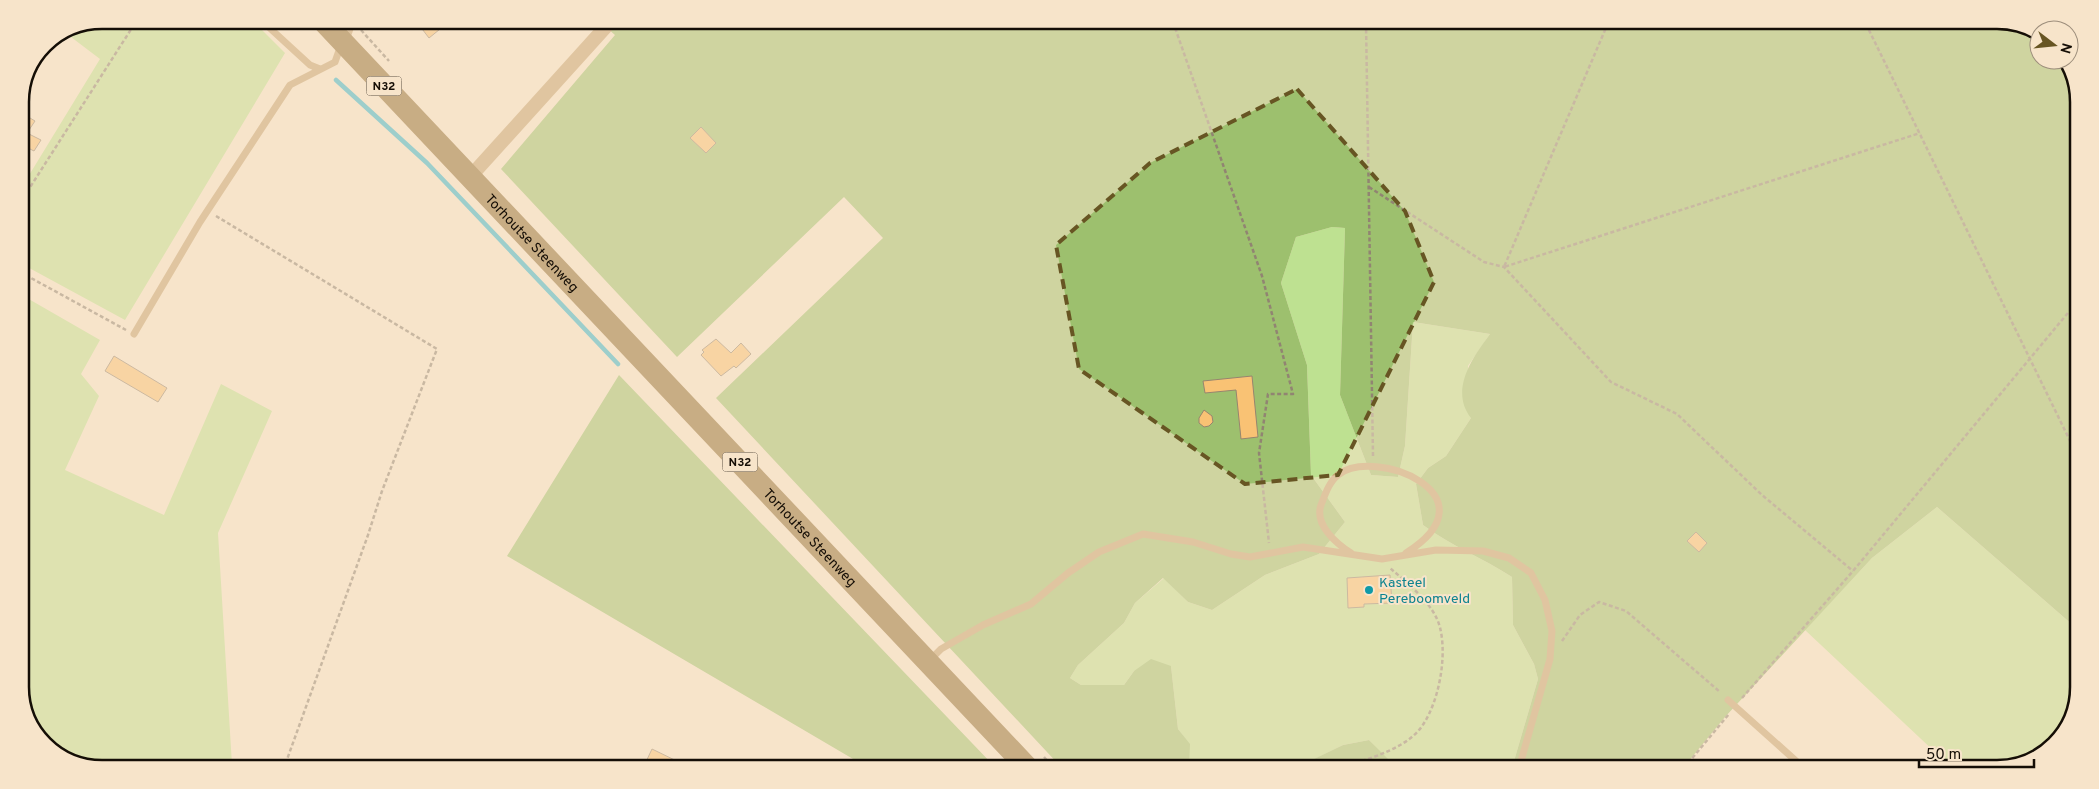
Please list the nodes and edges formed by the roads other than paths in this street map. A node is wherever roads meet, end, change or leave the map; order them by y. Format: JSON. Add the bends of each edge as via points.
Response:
{"nodes":[{"id":1,"x":271,"y":29,"type":"edge"},
{"id":2,"x":349,"y":29,"type":"edge"},
{"id":3,"x":605,"y":29,"type":"edge"},
{"id":4,"x":320,"y":69,"type":"junction"},
{"id":5,"x":470,"y":176,"type":"junction"},
{"id":6,"x":134,"y":334,"type":"road end"},
{"id":7,"x":1404,"y":554,"type":"junction"},
{"id":8,"x":1356,"y":556,"type":"junction"},
{"id":9,"x":929,"y":661,"type":"junction"},
{"id":10,"x":1728,"y":700,"type":"road end"},
{"id":11,"x":1021,"y":760,"type":"edge"},
{"id":12,"x":1521,"y":760,"type":"edge"},
{"id":13,"x":1797,"y":760,"type":"edge"}],
"edges":[{"from":1,"to":4,"type":"lane","via":[[310,65]]},
{"from":2,"to":4,"type":"lane","via":[[335,62]]},
{"from":2,"to":5,"type":"main road","name":"Torhoutse Steenweg","number":"N32"},
{"from":3,"to":5,"type":"street"},
{"from":4,"to":6,"type":"lane","via":[[290,85],[208,211]]},
{"from":5,"to":9,"type":"main road","name":"Torhoutse Steenweg","number":"N32"},
{"from":7,"to":8,"type":"lane","via":[[1382,559]]},
{"from":7,"to":8,"type":"lane","via":[[1431,534],[1438,520],[1439,505],[1435,494],[1424,482],[1373,466],[1354,467],[1337,475],[1320,509],[1323,526],[1336,544]]},
{"from":7,"to":12,"type":"lane","via":[[1436,550],[1483,551],[1509,558],[1531,574],[1545,600],[1552,631],[1550,659]]},
{"from":8,"to":9,"type":"lane","via":[[1303,547],[1250,557],[1193,542],[1143,534],[1100,552],[1031,604],[983,625],[941,649]]},
{"from":9,"to":11,"type":"main road","name":"Torhoutse Steenweg","number":"N32"},
{"from":10,"to":13,"type":"lane"}]}
